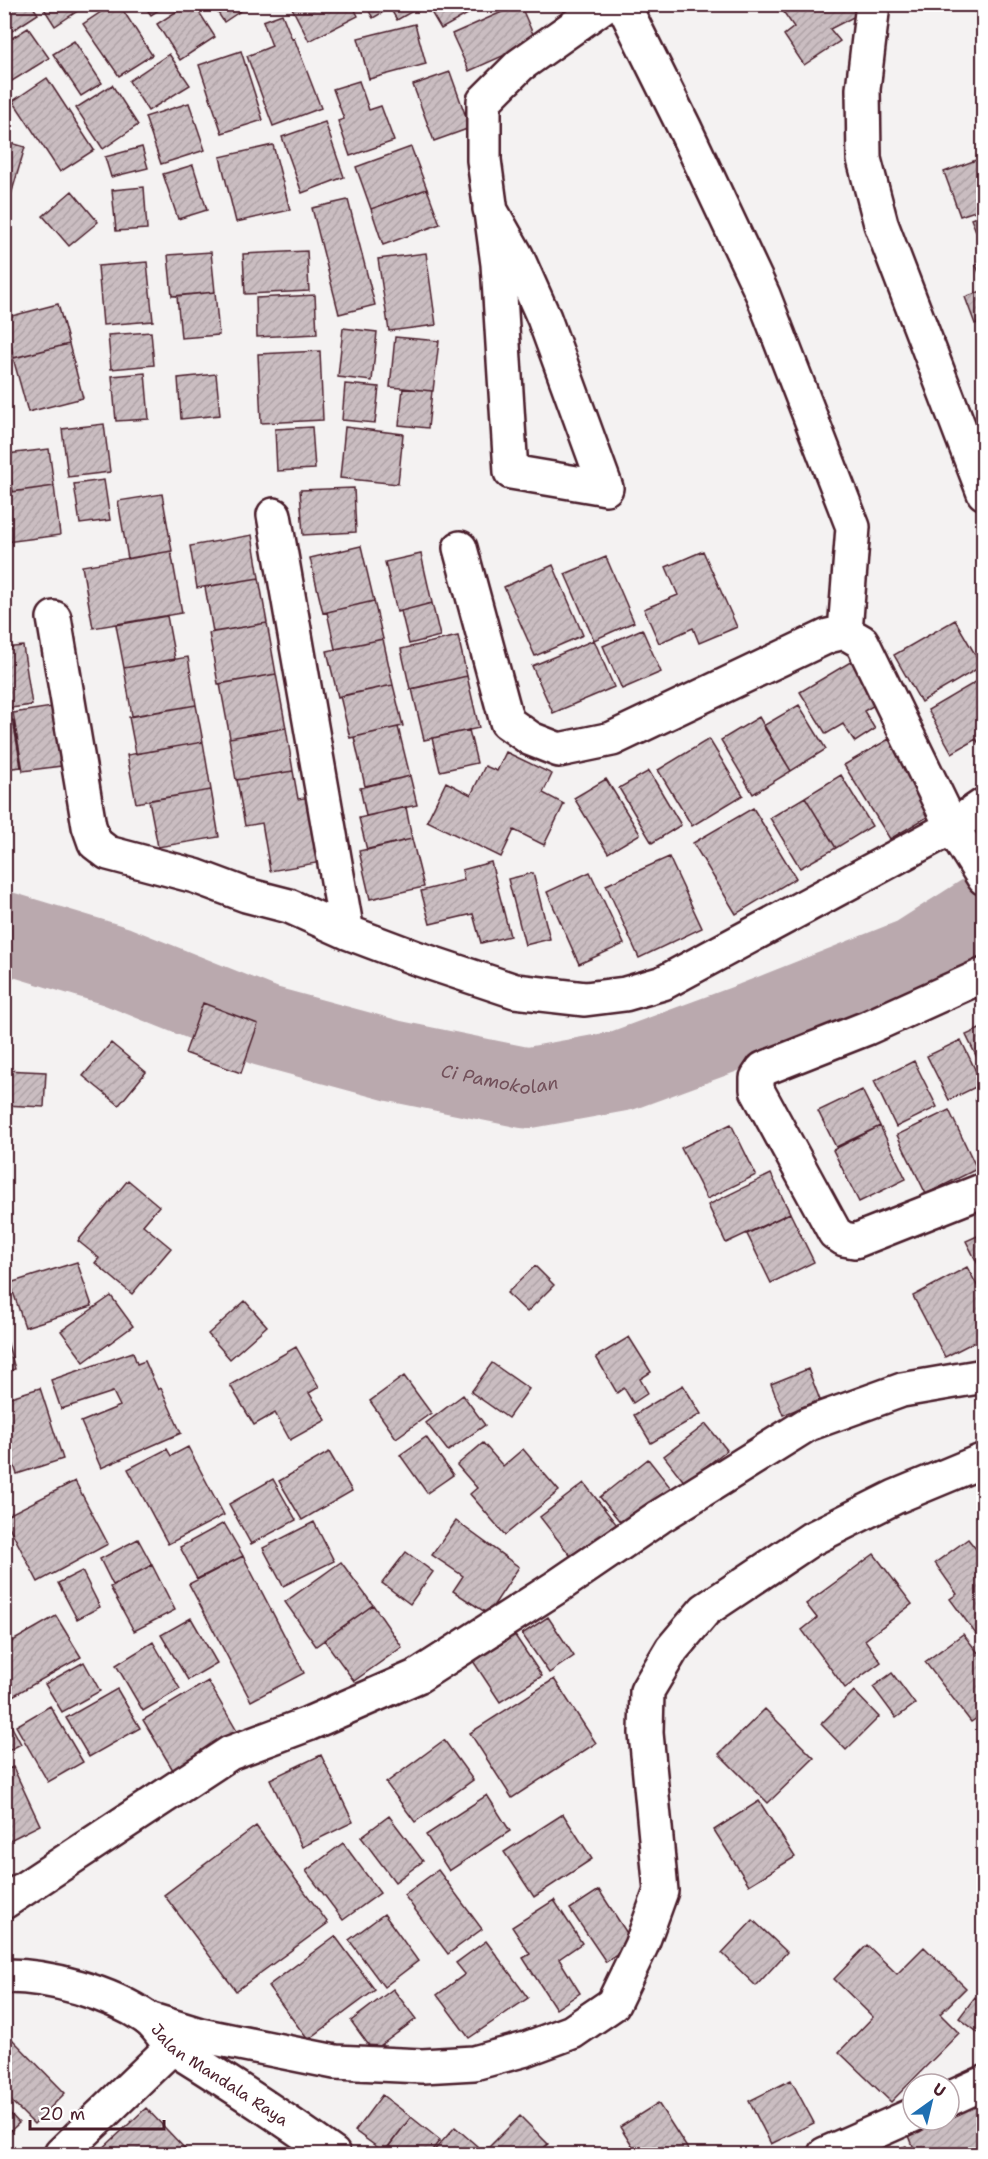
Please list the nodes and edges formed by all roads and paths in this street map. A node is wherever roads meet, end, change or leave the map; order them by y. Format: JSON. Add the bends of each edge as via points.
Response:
{"nodes":[{"id":1,"x":606,"y":4,"type":"edge"},
{"id":2,"x":623,"y":4,"type":"edge"},
{"id":3,"x":873,"y":4,"type":"edge"},
{"id":4,"x":490,"y":209,"type":"junction"},
{"id":5,"x":984,"y":492,"type":"edge"},
{"id":6,"x":274,"y":515,"type":"dead end"},
{"id":7,"x":460,"y":548,"type":"dead end"},
{"id":8,"x":54,"y":618,"type":"dead end"},
{"id":9,"x":845,"y":632,"type":"junction"},
{"id":10,"x":984,"y":805,"type":"edge"},
{"id":11,"x":952,"y":827,"type":"junction"},
{"id":12,"x":984,"y":878,"type":"edge"},
{"id":13,"x":347,"y":932,"type":"junction"},
{"id":14,"x":984,"y":975,"type":"edge"},
{"id":15,"x":984,"y":1190,"type":"edge"},
{"id":16,"x":984,"y":1376,"type":"edge"},
{"id":17,"x":984,"y":1460,"type":"edge"},
{"id":18,"x":4,"y":1902,"type":"edge"},
{"id":19,"x":4,"y":1976,"type":"edge"},
{"id":20,"x":148,"y":2019,"type":"junction"},
{"id":21,"x":172,"y":2047,"type":"junction"},
{"id":22,"x":984,"y":2083,"type":"edge"},
{"id":23,"x":961,"y":2094,"type":"edge"},
{"id":24,"x":901,"y":2120,"type":"edge"},
{"id":25,"x":61,"y":2154,"type":"edge"},
{"id":26,"x":333,"y":2154,"type":"edge"},
{"id":27,"x":825,"y":2154,"type":"edge"}],
"edges":[{"from":1,"to":4,"type":"street","via":[[520,65],[484,100],[484,160]]},
{"from":2,"to":9,"type":"street","via":[[763,295],[852,527]]},
{"from":3,"to":5,"type":"street","via":[[863,89],[864,159],[881,224]]},
{"from":4,"to":4,"type":"street","via":[[498,264],[511,472],[606,488],[544,318]]},
{"from":6,"to":13,"type":"street"},
{"from":7,"to":9,"type":"street","via":[[507,722],[531,739],[559,750],[612,739],[828,636]]},
{"from":8,"to":13,"type":"street","via":[[95,843],[108,853],[289,906]]},
{"from":9,"to":11,"type":"street","via":[[862,642]]},
{"from":10,"to":11,"type":"street"},
{"from":11,"to":12,"type":"street"},
{"from":11,"to":13,"type":"street","via":[[663,983],[626,994],[585,999],[515,991]]},
{"from":14,"to":15,"type":"street","via":[[763,1069],[757,1078],[757,1090],[835,1233],[844,1239],[855,1241]]},
{"from":16,"to":18,"type":"street","via":[[902,1390],[808,1424],[668,1510],[418,1676],[230,1753]]},
{"from":17,"to":20,"type":"street","via":[[811,1539],[705,1610],[672,1649],[647,1691],[646,1733],[661,1891],[641,1946],[613,2004],[572,2032],[474,2063],[422,2066],[335,2062],[200,2035]]},
{"from":19,"to":20,"type":"street","name":"Jalan Mandala Raya","via":[[61,1983],[106,1997]]},
{"from":20,"to":21,"type":"street","name":"Jalan Mandala Raya"},
{"from":21,"to":25,"type":"street"},
{"from":21,"to":26,"type":"street","name":"Jalan Mandala Raya"},
{"from":22,"to":23,"type":"street"},
{"from":24,"to":27,"type":"street"}]}
